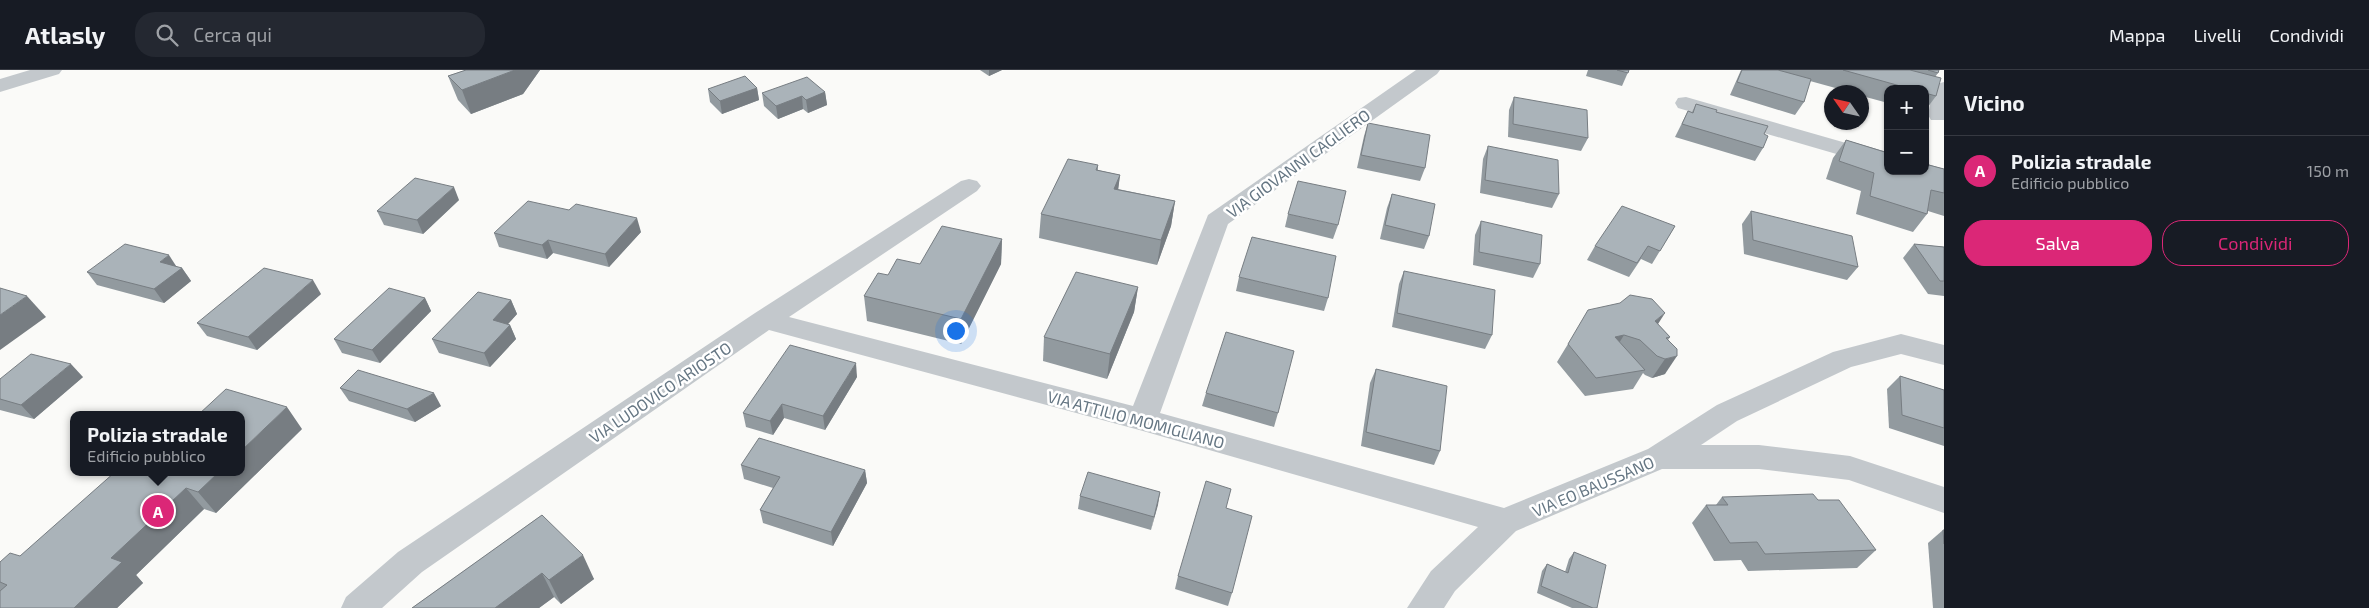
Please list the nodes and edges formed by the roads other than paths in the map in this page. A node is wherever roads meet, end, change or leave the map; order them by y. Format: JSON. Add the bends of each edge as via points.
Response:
{"nodes":[{"id":1,"x":52,"y":70,"type":"edge"},
{"id":2,"x":1430,"y":70,"type":"edge"},
{"id":3,"x":0,"y":86,"type":"edge"},
{"id":4,"x":1944,"y":88,"type":"edge"},
{"id":5,"x":1686,"y":104,"type":"dead end"},
{"id":6,"x":1939,"y":115,"type":"dead end"},
{"id":7,"x":1884,"y":161,"type":"edge"},
{"id":8,"x":970,"y":186,"type":"dead end"},
{"id":9,"x":765,"y":320,"type":"junction"},
{"id":10,"x":1944,"y":355,"type":"edge"},
{"id":11,"x":1143,"y":420,"type":"junction"},
{"id":12,"x":1659,"y":457,"type":"junction"},
{"id":13,"x":1944,"y":500,"type":"edge"},
{"id":14,"x":1505,"y":522,"type":"junction"},
{"id":15,"x":358,"y":608,"type":"edge"},
{"id":16,"x":1424,"y":608,"type":"edge"}],
"edges":[{"from":1,"to":3,"type":"street"},
{"from":2,"to":11,"type":"street","name":"VIA GIOVANNI CAGLIERO","via":[[1217,220]]},
{"from":4,"to":6,"type":"street"},
{"from":5,"to":7,"type":"street"},
{"from":8,"to":9,"type":"street","name":"VIA LUDOVICO ARIOSTO"},
{"from":9,"to":11,"type":"street","name":"VIA ATTILIO MOMIGLIANO"},
{"from":9,"to":15,"type":"street","name":"VIA LUDOVICO ARIOSTO","via":[[410,562]]},
{"from":10,"to":12,"type":"street","via":[[1901,344],[1843,359],[1727,413]]},
{"from":11,"to":14,"type":"street","name":"VIA ATTILIO MOMIGLIANO"},
{"from":12,"to":13,"type":"street","name":"VIA EO BAUSSANO","via":[[1759,457],[1850,468]]},
{"from":12,"to":14,"type":"street","name":"VIA EO BAUSSANO"},
{"from":14,"to":16,"type":"street","name":"VIA EO BAUSSANO","via":[[1443,581]]}]}
